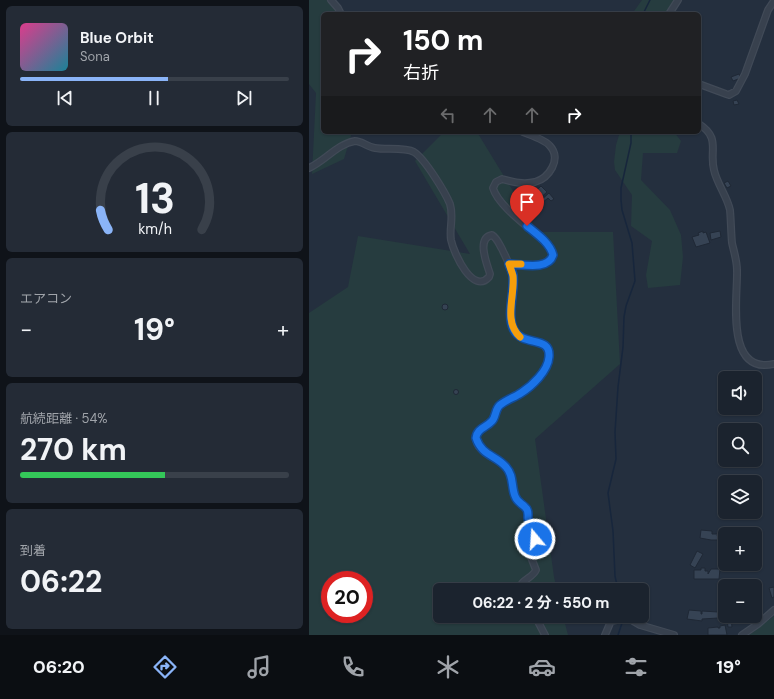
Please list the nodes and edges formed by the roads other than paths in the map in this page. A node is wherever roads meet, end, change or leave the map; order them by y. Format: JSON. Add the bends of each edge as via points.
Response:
{"nodes":[{"id":1,"x":331,"y":0,"type":"edge"},
{"id":2,"x":677,"y":0,"type":"edge"},
{"id":3,"x":774,"y":1,"type":"edge"},
{"id":4,"x":340,"y":12,"type":"edge"},
{"id":5,"x":670,"y":12,"type":"edge"},
{"id":6,"x":701,"y":85,"type":"edge"},
{"id":7,"x":701,"y":126,"type":"edge"},
{"id":8,"x":527,"y":134,"type":"edge"},
{"id":9,"x":309,"y":168,"type":"edge"},
{"id":10,"x":509,"y":264,"type":"junction"},
{"id":11,"x":774,"y":364,"type":"edge"},
{"id":12,"x":522,"y":583,"type":"edge"},
{"id":13,"x":774,"y":610,"type":"edge"},
{"id":14,"x":539,"y":623,"type":"edge"},
{"id":15,"x":545,"y":635,"type":"edge"},
{"id":16,"x":605,"y":635,"type":"edge"},
{"id":17,"x":674,"y":635,"type":"edge"},
{"id":18,"x":742,"y":635,"type":"edge"}],
"edges":[{"from":1,"to":4,"type":"street"},
{"from":2,"to":5,"type":"street"},
{"from":3,"to":6,"type":"street","via":[[739,89],[726,94]]},
{"from":7,"to":11,"type":"street","via":[[714,144],[714,173],[729,208],[737,265],[736,313],[740,344],[744,353],[753,362]]},
{"from":8,"to":10,"type":"street","via":[[550,146],[554,154],[553,166],[544,177],[535,182],[515,183],[501,179],[493,188],[503,204],[544,241],[553,255],[551,260],[544,264]]},
{"from":9,"to":10,"type":"street","via":[[340,146],[355,141],[374,148],[410,150],[419,156],[431,172],[449,204],[452,215],[452,243],[471,278],[479,282],[489,277],[484,254],[485,239],[488,236],[497,239]]},
{"from":10,"to":12,"type":"street","via":[[513,276],[510,309],[513,328],[523,339],[545,346],[549,352],[549,359],[541,374],[527,389],[500,405],[491,422],[477,432],[476,438],[481,449],[509,471],[514,494],[517,501],[526,508],[535,536],[529,552],[536,570]]},
{"from":13,"to":18,"type":"street"},
{"from":14,"to":15,"type":"street"},
{"from":16,"to":17,"type":"street","via":[[611,620],[628,618],[640,625]]}]}
